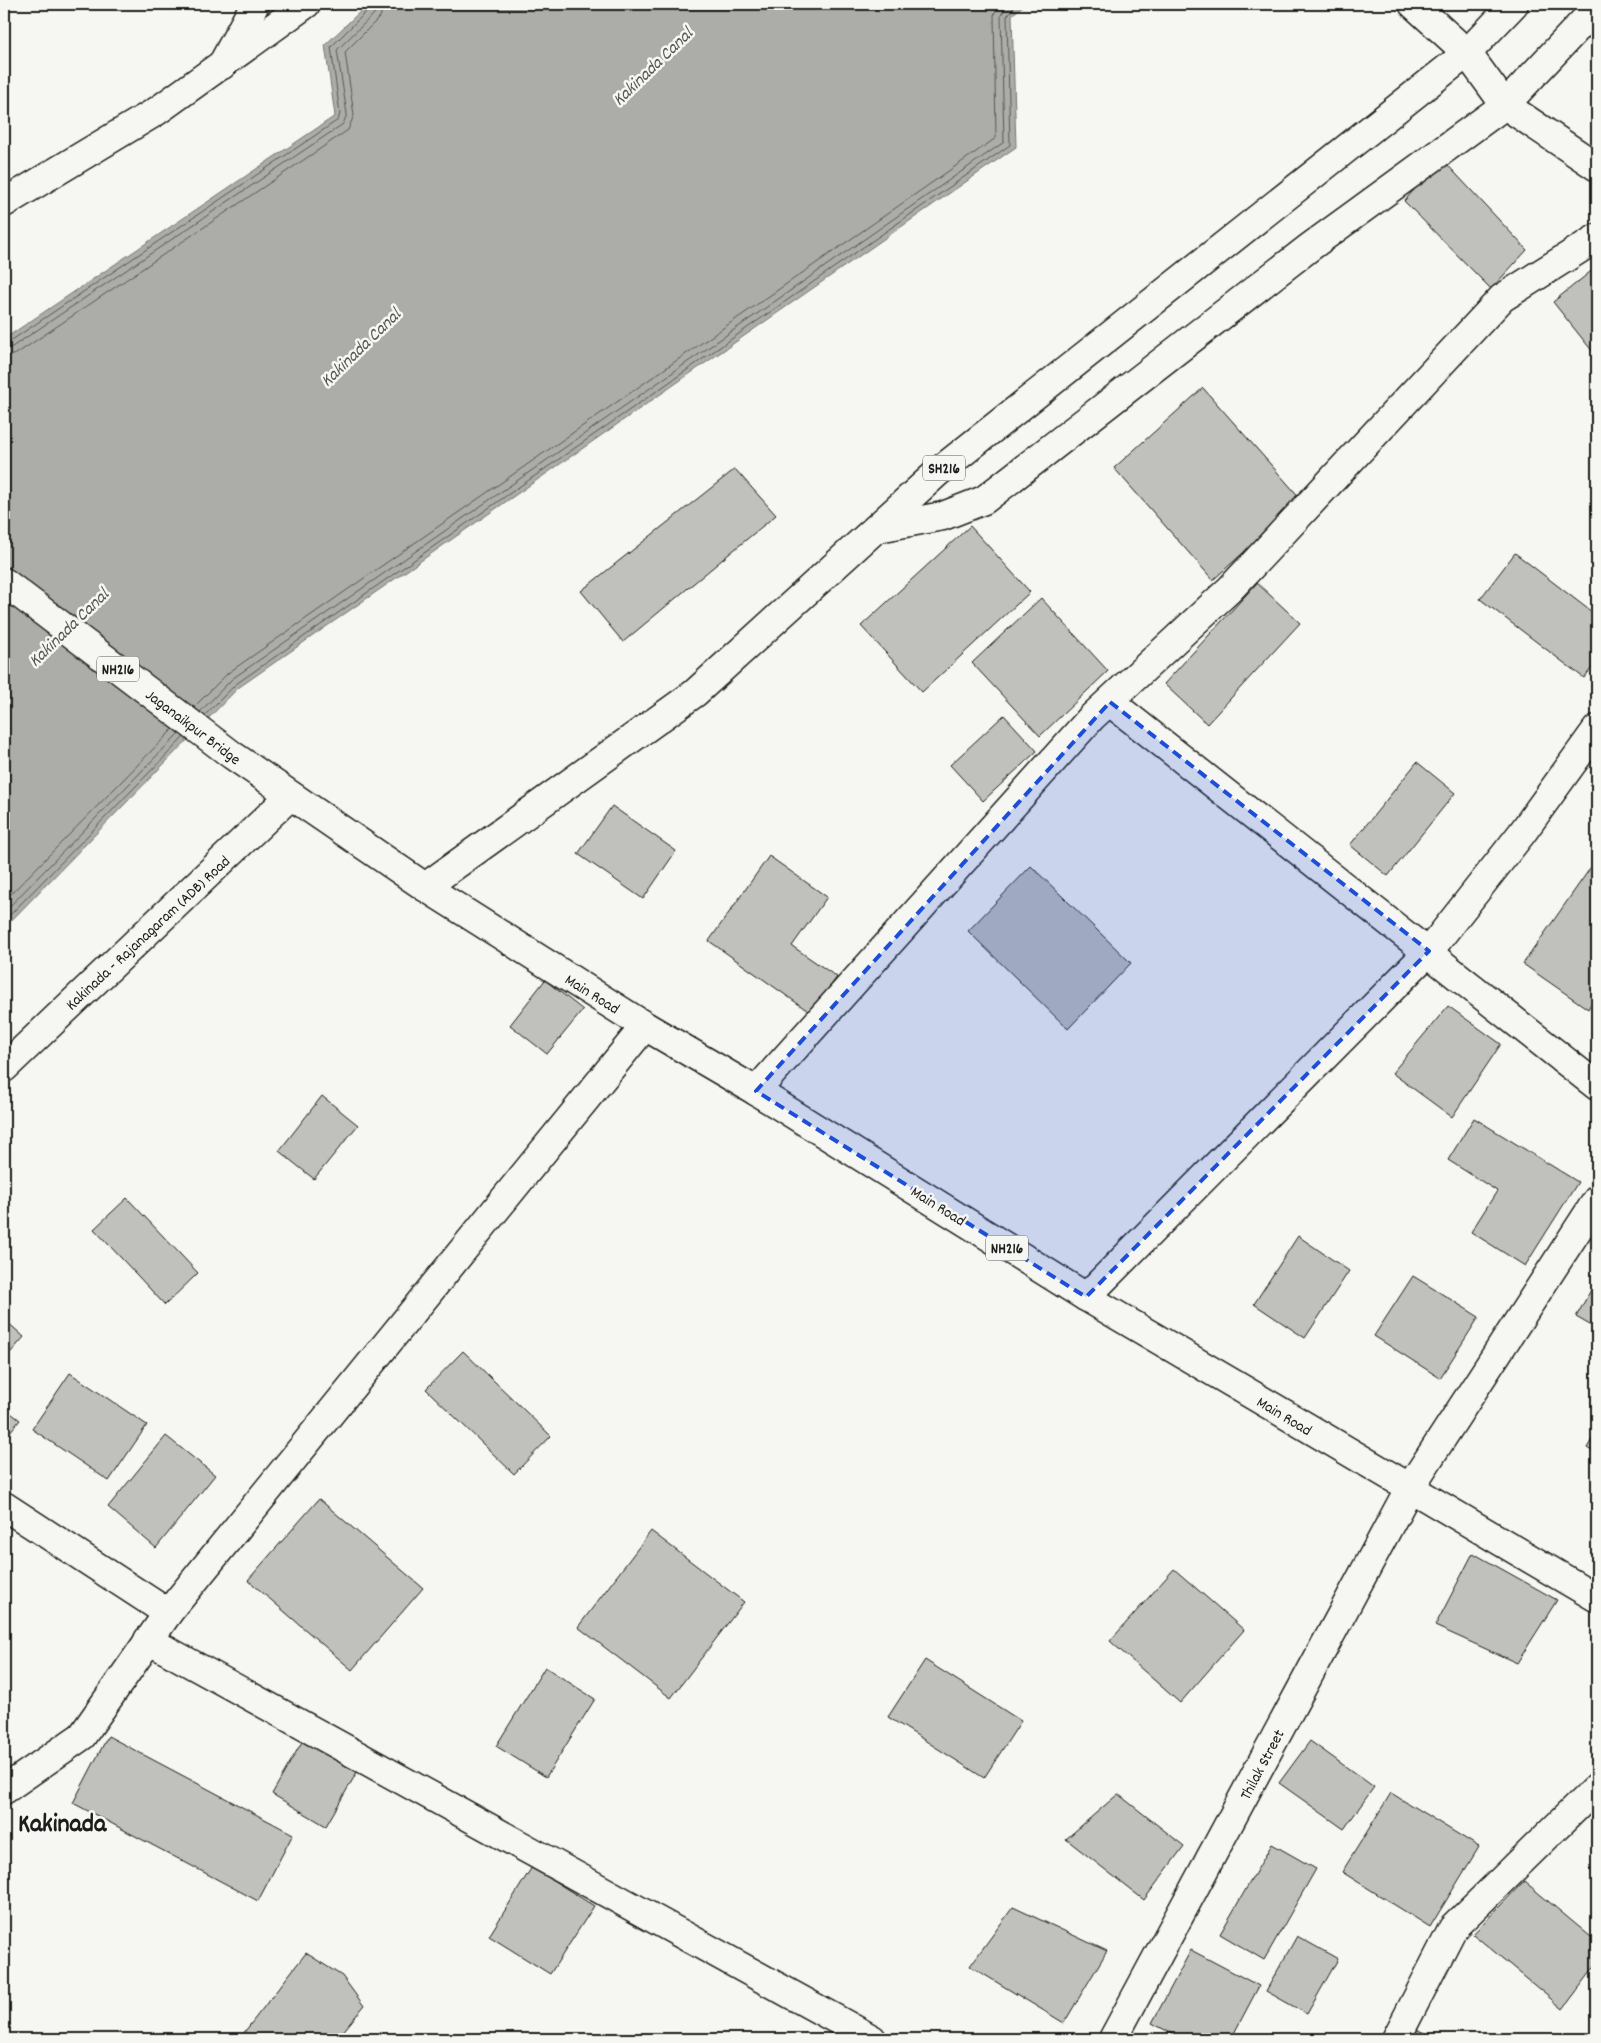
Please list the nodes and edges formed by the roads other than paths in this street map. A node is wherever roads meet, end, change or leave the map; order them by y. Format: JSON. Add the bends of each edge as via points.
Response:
{"nodes":[{"id":1,"x":255,"y":4,"type":"edge"},
{"id":2,"x":306,"y":4,"type":"edge"},
{"id":3,"x":1413,"y":4,"type":"edge"},
{"id":4,"x":1514,"y":4,"type":"edge"},
{"id":5,"x":1597,"y":7,"type":"edge"},
{"id":6,"x":1467,"y":53,"type":"junction"},
{"id":7,"x":222,"y":65,"type":"junction"},
{"id":8,"x":1505,"y":105,"type":"junction"},
{"id":9,"x":1597,"y":166,"type":"edge"},
{"id":10,"x":4,"y":203,"type":"edge"},
{"id":11,"x":1597,"y":238,"type":"edge"},
{"id":12,"x":878,"y":528,"type":"junction"},
{"id":13,"x":4,"y":582,"type":"edge"},
{"id":14,"x":1110,"y":702,"type":"junction"},
{"id":15,"x":1597,"y":730,"type":"edge"},
{"id":16,"x":290,"y":796,"type":"junction"},
{"id":17,"x":425,"y":886,"type":"junction"},
{"id":18,"x":1429,"y":951,"type":"junction"},
{"id":19,"x":645,"y":1026,"type":"junction"},
{"id":20,"x":4,"y":1068,"type":"edge"},
{"id":21,"x":1597,"y":1086,"type":"edge"},
{"id":22,"x":756,"y":1091,"type":"junction"},
{"id":23,"x":1597,"y":1200,"type":"edge"},
{"id":24,"x":1086,"y":1297,"type":"junction"},
{"id":25,"x":1409,"y":1489,"type":"junction"},
{"id":26,"x":4,"y":1506,"type":"edge"},
{"id":27,"x":1597,"y":1598,"type":"edge"},
{"id":28,"x":168,"y":1613,"type":"junction"},
{"id":29,"x":148,"y":1640,"type":"junction"},
{"id":30,"x":1597,"y":1787,"type":"edge"},
{"id":31,"x":4,"y":1790,"type":"edge"},
{"id":32,"x":872,"y":2039,"type":"edge"},
{"id":33,"x":1112,"y":2039,"type":"edge"},
{"id":34,"x":1396,"y":2039,"type":"edge"}],
"edges":[{"from":1,"to":7,"type":"main road"},
{"from":2,"to":7,"type":"main road"},
{"from":3,"to":6,"type":"main road"},
{"from":4,"to":6,"type":"main road","number":"SH216"},
{"from":5,"to":8,"type":"main road"},
{"from":6,"to":8,"type":"main road"},
{"from":6,"to":12,"type":"main road","number":"SH216","via":[[946,466]]},
{"from":7,"to":10,"type":"main road","via":[[157,111]]},
{"from":8,"to":9,"type":"main road"},
{"from":8,"to":12,"type":"main road","via":[[1310,247],[984,500],[943,516]]},
{"from":11,"to":14,"type":"main road","via":[[1502,298],[1230,589]]},
{"from":12,"to":17,"type":"main road","number":"SH216","via":[[695,693]]},
{"from":13,"to":16,"type":"main road","name":"Jaganaikpur Bridge","number":"NH216"},
{"from":14,"to":18,"type":"main road"},
{"from":14,"to":22,"type":"main road","via":[[1092,717]]},
{"from":15,"to":18,"type":"main road"},
{"from":16,"to":17,"type":"main road","name":"Main Road","number":"NH216"},
{"from":16,"to":20,"type":"main road","name":"Kakinada - Rajanagaram (ADB) Road"},
{"from":17,"to":19,"type":"main road","name":"Main Road","number":"NH216"},
{"from":18,"to":21,"type":"main road"},
{"from":18,"to":24,"type":"main road"},
{"from":19,"to":22,"type":"main road","name":"Main Road","number":"NH216"},
{"from":19,"to":28,"type":"main road"},
{"from":22,"to":24,"type":"main road","name":"Main Road","number":"NH216"},
{"from":23,"to":25,"type":"main road","name":"Thilak Street"},
{"from":24,"to":25,"type":"main road","name":"Main Road","number":"NH216"},
{"from":25,"to":27,"type":"main road","name":"Main Road","number":"NH216"},
{"from":25,"to":33,"type":"main road","name":"Thilak Street"},
{"from":26,"to":28,"type":"main road"},
{"from":28,"to":29,"type":"main road"},
{"from":29,"to":31,"type":"main road","via":[[82,1736]]},
{"from":29,"to":32,"type":"main road"},
{"from":30,"to":34,"type":"main road","via":[[1453,1928]]}]}
